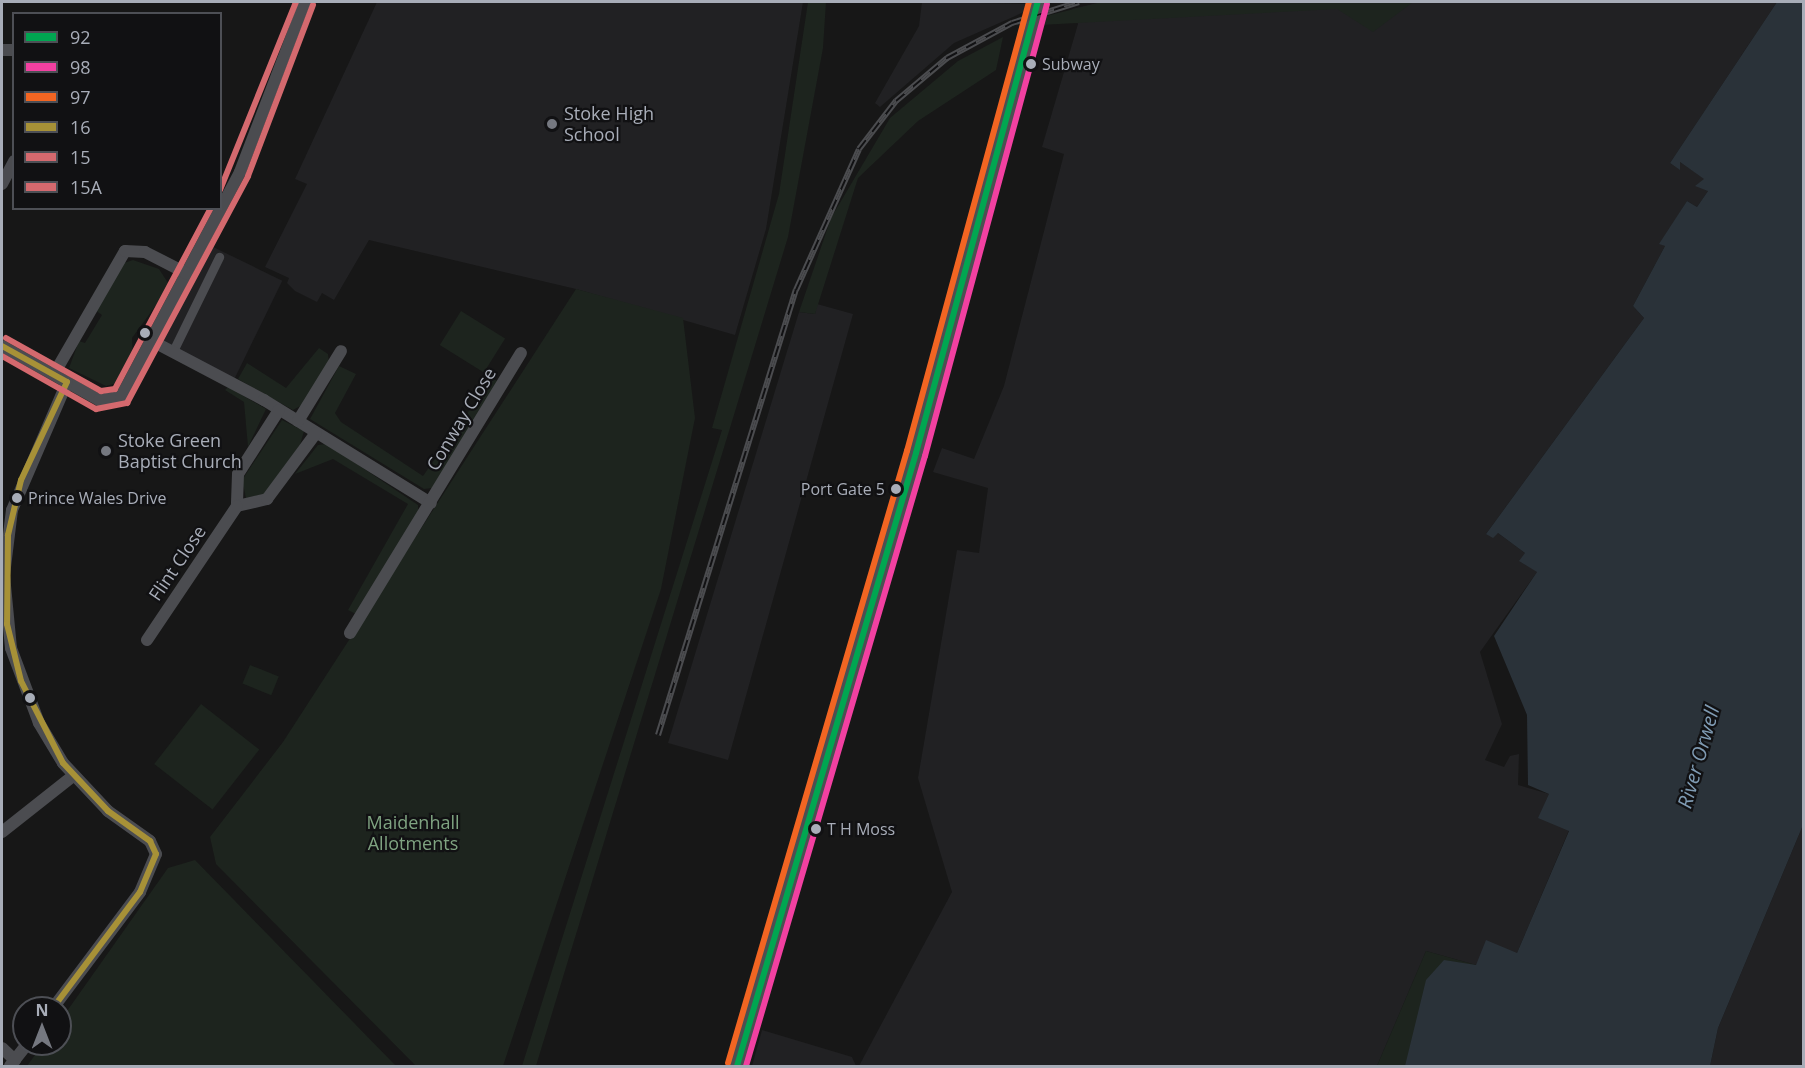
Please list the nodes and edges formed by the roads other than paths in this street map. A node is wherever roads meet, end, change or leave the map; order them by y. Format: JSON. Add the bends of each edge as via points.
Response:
{"nodes":[{"id":1,"x":305,"y":2,"type":"edge"},
{"id":2,"x":1038,"y":2,"type":"edge"},
{"id":3,"x":12,"y":165,"type":"edge"},
{"id":4,"x":2,"y":184,"type":"edge"},
{"id":5,"x":222,"y":207,"type":"edge"},
{"id":6,"x":221,"y":210,"type":"edge"},
{"id":7,"x":219,"y":257,"type":"dead end"},
{"id":8,"x":188,"y":274,"type":"junction"},
{"id":9,"x":152,"y":341,"type":"junction"},
{"id":10,"x":2,"y":346,"type":"edge"},
{"id":11,"x":173,"y":351,"type":"junction"},
{"id":12,"x":341,"y":351,"type":"dead end"},
{"id":13,"x":521,"y":353,"type":"dead end"},
{"id":14,"x":54,"y":374,"type":"junction"},
{"id":15,"x":67,"y":382,"type":"junction"},
{"id":16,"x":279,"y":410,"type":"junction"},
{"id":17,"x":298,"y":422,"type":"junction"},
{"id":18,"x":316,"y":434,"type":"junction"},
{"id":19,"x":430,"y":503,"type":"junction"},
{"id":20,"x":237,"y":506,"type":"junction"},
{"id":21,"x":350,"y":633,"type":"dead end"},
{"id":22,"x":147,"y":640,"type":"dead end"},
{"id":23,"x":6,"y":650,"type":"edge"},
{"id":24,"x":73,"y":776,"type":"junction"},
{"id":25,"x":2,"y":832,"type":"edge"},
{"id":26,"x":62,"y":996,"type":"edge"},
{"id":27,"x":2,"y":1048,"type":"edge"},
{"id":28,"x":12,"y":1063,"type":"edge"},
{"id":29,"x":737,"y":1066,"type":"edge"}],
"edges":[{"from":1,"to":5,"type":"street","via":[[240,172]]},
{"from":2,"to":29,"type":"main road","via":[[916,453]]},
{"from":3,"to":4,"type":"street"},
{"from":6,"to":8,"type":"street"},
{"from":7,"to":11,"type":"street"},
{"from":8,"to":9,"type":"street"},
{"from":8,"to":14,"type":"street","via":[[145,252],[125,251],[115,260]]},
{"from":9,"to":11,"type":"street"},
{"from":9,"to":15,"type":"street","via":[[121,397],[99,400]]},
{"from":10,"to":14,"type":"street"},
{"from":11,"to":16,"type":"street"},
{"from":12,"to":17,"type":"street"},
{"from":13,"to":19,"type":"street","name":"Conway Close"},
{"from":14,"to":15,"type":"street"},
{"from":15,"to":23,"type":"street","via":[[12,510],[4,575]]},
{"from":16,"to":17,"type":"street"},
{"from":16,"to":20,"type":"street","via":[[238,474]]},
{"from":17,"to":18,"type":"street"},
{"from":18,"to":19,"type":"street"},
{"from":18,"to":20,"type":"street","via":[[267,500]]},
{"from":19,"to":21,"type":"street","name":"Conway Close"},
{"from":20,"to":22,"type":"street","name":"Flint Close"},
{"from":23,"to":24,"type":"street","via":[[39,723]]},
{"from":24,"to":25,"type":"street"},
{"from":24,"to":26,"type":"street","via":[[150,841],[156,855],[140,892]]},
{"from":27,"to":28,"type":"street"}]}
